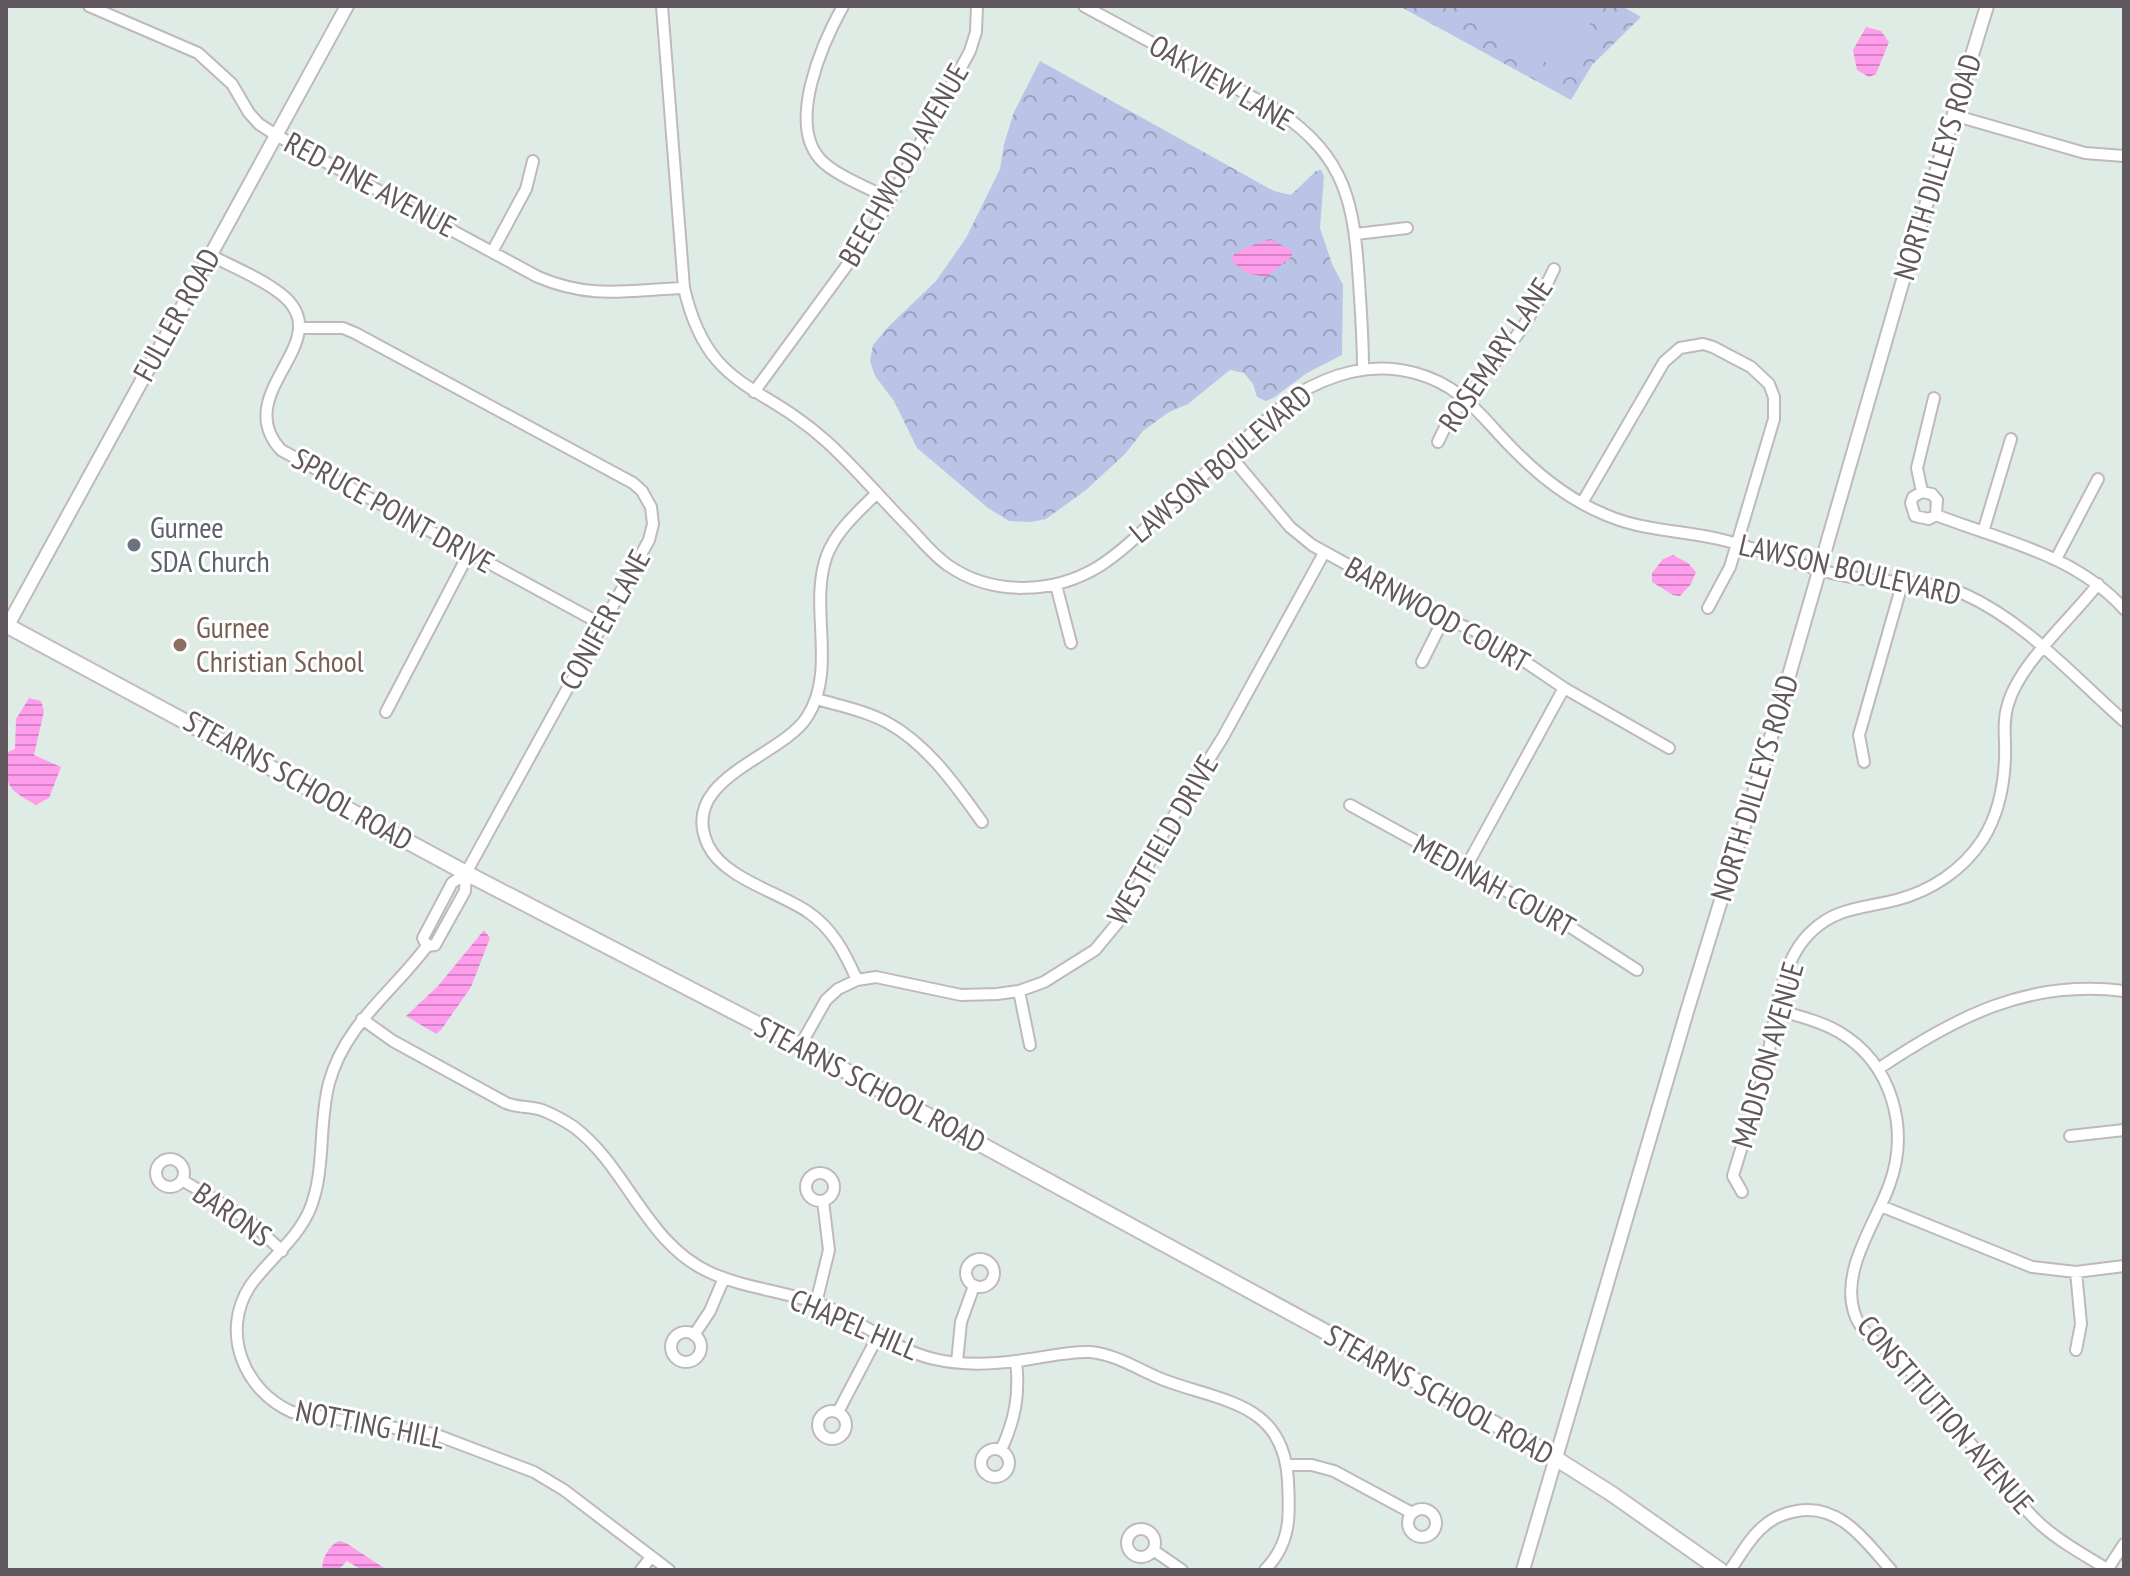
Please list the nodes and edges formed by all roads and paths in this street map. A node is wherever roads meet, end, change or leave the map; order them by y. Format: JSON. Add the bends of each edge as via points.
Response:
{"nodes":[{"id":1,"x":89,"y":6,"type":"edge"},
{"id":2,"x":347,"y":6,"type":"edge"},
{"id":3,"x":662,"y":6,"type":"edge"},
{"id":4,"x":843,"y":6,"type":"edge"},
{"id":5,"x":977,"y":6,"type":"edge"},
{"id":6,"x":1084,"y":6,"type":"edge"},
{"id":7,"x":1987,"y":6,"type":"edge"},
{"id":8,"x":1953,"y":115,"type":"junction"},
{"id":9,"x":276,"y":135,"type":"junction"},
{"id":10,"x":2124,"y":156,"type":"edge"},
{"id":11,"x":533,"y":161,"type":"dead end"},
{"id":12,"x":890,"y":199,"type":"junction"},
{"id":13,"x":1407,"y":228,"type":"dead end"},
{"id":14,"x":1356,"y":234,"type":"junction"},
{"id":15,"x":492,"y":252,"type":"junction"},
{"id":16,"x":210,"y":255,"type":"junction"},
{"id":17,"x":1554,"y":269,"type":"dead end"},
{"id":18,"x":684,"y":288,"type":"junction"},
{"id":19,"x":299,"y":328,"type":"junction"},
{"id":20,"x":1363,"y":369,"type":"junction"},
{"id":21,"x":754,"y":392,"type":"junction"},
{"id":22,"x":1465,"y":397,"type":"junction"},
{"id":23,"x":1934,"y":398,"type":"dead end"},
{"id":24,"x":2011,"y":439,"type":"dead end"},
{"id":25,"x":1438,"y":442,"type":"dead end"},
{"id":26,"x":1228,"y":453,"type":"junction"},
{"id":27,"x":2098,"y":479,"type":"dead end"},
{"id":28,"x":1922,"y":492,"type":"junction"},
{"id":29,"x":876,"y":494,"type":"junction"},
{"id":30,"x":1582,"y":503,"type":"junction"},
{"id":31,"x":1936,"y":515,"type":"junction"},
{"id":32,"x":1983,"y":532,"type":"junction"},
{"id":33,"x":1737,"y":544,"type":"junction"},
{"id":34,"x":469,"y":553,"type":"junction"},
{"id":35,"x":1324,"y":553,"type":"junction"},
{"id":36,"x":2056,"y":559,"type":"junction"},
{"id":37,"x":1820,"y":569,"type":"junction"},
{"id":38,"x":1903,"y":581,"type":"junction"},
{"id":39,"x":2098,"y":584,"type":"junction"},
{"id":40,"x":1056,"y":585,"type":"junction"},
{"id":41,"x":1708,"y":608,"type":"dead end"},
{"id":42,"x":2124,"y":609,"type":"edge"},
{"id":43,"x":1444,"y":618,"type":"junction"},
{"id":44,"x":7,"y":625,"type":"edge"},
{"id":45,"x":603,"y":625,"type":"junction"},
{"id":46,"x":1071,"y":643,"type":"dead end"},
{"id":47,"x":2043,"y":649,"type":"junction"},
{"id":48,"x":1422,"y":662,"type":"dead end"},
{"id":49,"x":1564,"y":688,"type":"junction"},
{"id":50,"x":817,"y":699,"type":"junction"},
{"id":51,"x":386,"y":712,"type":"dead end"},
{"id":52,"x":2124,"y":721,"type":"edge"},
{"id":53,"x":1669,"y":748,"type":"dead end"},
{"id":54,"x":1864,"y":762,"type":"dead end"},
{"id":55,"x":1350,"y":805,"type":"dead end"},
{"id":56,"x":982,"y":822,"type":"dead end"},
{"id":57,"x":1465,"y":869,"type":"junction"},
{"id":58,"x":466,"y":873,"type":"junction"},
{"id":59,"x":1637,"y":970,"type":"dead end"},
{"id":60,"x":857,"y":980,"type":"junction"},
{"id":61,"x":1019,"y":991,"type":"junction"},
{"id":62,"x":2124,"y":991,"type":"edge"},
{"id":63,"x":1777,"y":1010,"type":"junction"},
{"id":64,"x":362,"y":1019,"type":"junction"},
{"id":65,"x":1030,"y":1045,"type":"dead end"},
{"id":66,"x":800,"y":1046,"type":"junction"},
{"id":67,"x":1878,"y":1069,"type":"junction"},
{"id":68,"x":2124,"y":1130,"type":"edge"},
{"id":69,"x":2070,"y":1136,"type":"dead end"},
{"id":70,"x":182,"y":1180,"type":"dead end"},
{"id":71,"x":1742,"y":1192,"type":"dead end"},
{"id":72,"x":823,"y":1201,"type":"dead end"},
{"id":73,"x":1881,"y":1206,"type":"junction"},
{"id":74,"x":282,"y":1251,"type":"junction"},
{"id":75,"x":2124,"y":1266,"type":"edge"},
{"id":76,"x":2076,"y":1272,"type":"junction"},
{"id":77,"x":724,"y":1278,"type":"junction"},
{"id":78,"x":974,"y":1286,"type":"dead end"},
{"id":79,"x":816,"y":1303,"type":"junction"},
{"id":80,"x":879,"y":1334,"type":"junction"},
{"id":81,"x":694,"y":1335,"type":"dead end"},
{"id":82,"x":2076,"y":1350,"type":"dead end"},
{"id":83,"x":1016,"y":1361,"type":"junction"},
{"id":84,"x":957,"y":1362,"type":"junction"},
{"id":85,"x":838,"y":1412,"type":"dead end"},
{"id":86,"x":1001,"y":1450,"type":"dead end"},
{"id":87,"x":1556,"y":1458,"type":"junction"},
{"id":88,"x":1287,"y":1465,"type":"junction"},
{"id":89,"x":1412,"y":1513,"type":"dead end"},
{"id":90,"x":2124,"y":1544,"type":"edge"},
{"id":91,"x":1153,"y":1550,"type":"dead end"},
{"id":92,"x":651,"y":1557,"type":"junction"},
{"id":93,"x":641,"y":1570,"type":"edge"},
{"id":94,"x":669,"y":1570,"type":"edge"},
{"id":95,"x":1182,"y":1570,"type":"edge"},
{"id":96,"x":1265,"y":1570,"type":"edge"},
{"id":97,"x":1523,"y":1570,"type":"edge"},
{"id":98,"x":1720,"y":1570,"type":"edge"},
{"id":99,"x":1730,"y":1570,"type":"edge"},
{"id":100,"x":1891,"y":1570,"type":"edge"},
{"id":101,"x":2107,"y":1570,"type":"edge"}],
"edges":[{"from":1,"to":9,"type":"street","name":"RED PINE AVENUE","via":[[198,53],[232,84],[259,124]]},
{"from":2,"to":9,"type":"street","name":"FULLER ROAD"},
{"from":3,"to":18,"type":"street","name":"LAWSON BOULEVARD"},
{"from":4,"to":12,"type":"street","via":[[814,73],[810,142],[826,165]]},
{"from":5,"to":12,"type":"street","name":"BEECHWOOD AVENUE","via":[[970,51]]},
{"from":6,"to":14,"type":"street","name":"OAKVIEW LANE","via":[[1296,123],[1334,166]]},
{"from":7,"to":8,"type":"street","name":"NORTH DILLEYS ROAD"},
{"from":8,"to":10,"type":"street","via":[[2085,153]]},
{"from":8,"to":37,"type":"street","name":"NORTH DILLEYS ROAD"},
{"from":9,"to":15,"type":"street","name":"RED PINE AVENUE"},
{"from":9,"to":16,"type":"street","name":"FULLER ROAD"},
{"from":11,"to":15,"type":"street","via":[[526,189]]},
{"from":12,"to":21,"type":"street","name":"BEECHWOOD AVENUE","via":[[866,241]]},
{"from":13,"to":14,"type":"street"},
{"from":14,"to":20,"type":"street","name":"OAKVIEW LANE"},
{"from":15,"to":18,"type":"street","name":"RED PINE AVENUE","via":[[565,288],[596,293]]},
{"from":16,"to":19,"type":"street","via":[[281,293]]},
{"from":16,"to":44,"type":"street","name":"FULLER ROAD"},
{"from":17,"to":22,"type":"street","name":"ROSEMARY LANE","via":[[1517,336]]},
{"from":18,"to":21,"type":"street","name":"LAWSON BOULEVARD","via":[[705,345],[722,367]]},
{"from":19,"to":34,"type":"street","name":"SPRUCE POINT DRIVE","via":[[294,351],[267,404],[266,425],[273,441]]},
{"from":19,"to":45,"type":"street","name":"CONIFER LANE","via":[[355,333],[642,491],[651,507],[652,532]]},
{"from":20,"to":22,"type":"street","name":"LAWSON BOULEVARD","via":[[1416,373]]},
{"from":20,"to":26,"type":"street","name":"LAWSON BOULEVARD","via":[[1329,378],[1294,396]]},
{"from":21,"to":29,"type":"street","name":"LAWSON BOULEVARD","via":[[810,427]]},
{"from":22,"to":25,"type":"street","name":"ROSEMARY LANE"},
{"from":22,"to":30,"type":"street","name":"LAWSON BOULEVARD","via":[[1540,475]]},
{"from":23,"to":28,"type":"street","via":[[1917,468]]},
{"from":24,"to":32,"type":"street"},
{"from":26,"to":35,"type":"street","name":"BARNWOOD COURT","via":[[1290,527]]},
{"from":26,"to":40,"type":"street","name":"LAWSON BOULEVARD","via":[[1111,557]]},
{"from":27,"to":36,"type":"street"},
{"from":28,"to":31,"type":"street","via":[[1937,500]]},
{"from":28,"to":31,"type":"street","via":[[1913,497],[1913,514],[1923,520]]},
{"from":29,"to":40,"type":"street","name":"LAWSON BOULEVARD","via":[[935,555],[973,579],[1009,588]]},
{"from":29,"to":50,"type":"street","via":[[836,537],[824,565]]},
{"from":30,"to":33,"type":"street","name":"LAWSON BOULEVARD","via":[[1632,524]]},
{"from":30,"to":33,"type":"street","via":[[1664,362],[1680,348],[1713,347],[1763,375],[1774,397],[1774,419]]},
{"from":31,"to":32,"type":"street"},
{"from":32,"to":36,"type":"street"},
{"from":33,"to":37,"type":"street","name":"LAWSON BOULEVARD"},
{"from":33,"to":41,"type":"street"},
{"from":34,"to":45,"type":"street","name":"SPRUCE POINT DRIVE"},
{"from":34,"to":51,"type":"street"},
{"from":35,"to":43,"type":"street","name":"BARNWOOD COURT"},
{"from":35,"to":61,"type":"street","name":"WESTFIELD DRIVE","via":[[1223,737],[1165,830],[1124,915],[1081,961]]},
{"from":36,"to":39,"type":"street"},
{"from":37,"to":38,"type":"street","name":"LAWSON BOULEVARD"},
{"from":37,"to":87,"type":"street","name":"NORTH DILLEYS ROAD"},
{"from":38,"to":47,"type":"street","name":"LAWSON BOULEVARD","via":[[1964,594],[2003,615]]},
{"from":38,"to":54,"type":"street","via":[[1859,735]]},
{"from":39,"to":42,"type":"street"},
{"from":39,"to":47,"type":"street","name":"MADISON AVENUE"},
{"from":40,"to":46,"type":"street"},
{"from":43,"to":48,"type":"street"},
{"from":43,"to":49,"type":"street","name":"BARNWOOD COURT","via":[[1487,636]]},
{"from":44,"to":58,"type":"main road","name":"STEARNS SCHOOL ROAD"},
{"from":45,"to":58,"type":"street","name":"CONIFER LANE"},
{"from":47,"to":52,"type":"street","name":"LAWSON BOULEVARD"},
{"from":47,"to":63,"type":"street","name":"MADISON AVENUE","via":[[2023,672],[2007,707],[2004,783],[1982,841],[1944,879],[1924,890],[1843,911],[1812,931],[1791,962]]},
{"from":49,"to":53,"type":"street","name":"BARNWOOD COURT"},
{"from":49,"to":57,"type":"street"},
{"from":50,"to":56,"type":"street","via":[[886,721],[908,735]]},
{"from":50,"to":60,"type":"street","via":[[796,730],[713,792],[705,809],[704,833],[720,862],[825,925]]},
{"from":55,"to":57,"type":"street","name":"MEDINAH COURT"},
{"from":57,"to":59,"type":"street","name":"MEDINAH COURT"},
{"from":58,"to":64,"type":"street","name":"NOTTING HILL","via":[[465,891],[435,945],[427,946]]},
{"from":58,"to":66,"type":"main road","name":"STEARNS SCHOOL ROAD"},
{"from":60,"to":61,"type":"street","name":"WESTFIELD DRIVE","via":[[876,977],[961,995]]},
{"from":60,"to":66,"type":"street","via":[[826,1000]]},
{"from":61,"to":65,"type":"street"},
{"from":62,"to":67,"type":"street","via":[[2021,997],[1947,1025]]},
{"from":63,"to":67,"type":"street","name":"CONSTITUTION AVENUE","via":[[1840,1033]]},
{"from":63,"to":71,"type":"street","name":"MADISON AVENUE","via":[[1733,1176]]},
{"from":64,"to":74,"type":"street","name":"NOTTING HILL","via":[[328,1085],[313,1201]]},
{"from":64,"to":77,"type":"street","name":"CHAPEL HILL","via":[[506,1103],[541,1110],[573,1126],[676,1251]]},
{"from":66,"to":87,"type":"main road","name":"STEARNS SCHOOL ROAD"},
{"from":67,"to":73,"type":"street","name":"CONSTITUTION AVENUE","via":[[1893,1100],[1899,1131],[1897,1158]]},
{"from":68,"to":69,"type":"street"},
{"from":70,"to":74,"type":"street","name":"BARONS","via":[[246,1218]]},
{"from":72,"to":79,"type":"street","via":[[829,1250]]},
{"from":73,"to":76,"type":"street","via":[[2009,1260]]},
{"from":73,"to":101,"type":"street","name":"CONSTITUTION AVENUE","via":[[1853,1275],[1851,1294],[1859,1324],[1907,1368],[2033,1517]]},
{"from":74,"to":92,"type":"street","name":"NOTTING HILL","via":[[251,1285],[237,1329],[246,1372],[271,1401],[302,1416],[412,1428],[534,1472]]},
{"from":75,"to":76,"type":"street"},
{"from":76,"to":82,"type":"street","via":[[2081,1324]]},
{"from":77,"to":79,"type":"street","name":"CHAPEL HILL"},
{"from":77,"to":81,"type":"street"},
{"from":78,"to":84,"type":"street","via":[[961,1322]]},
{"from":79,"to":80,"type":"street","name":"CHAPEL HILL"},
{"from":80,"to":84,"type":"street","name":"CHAPEL HILL","via":[[922,1355]]},
{"from":80,"to":85,"type":"street"},
{"from":83,"to":84,"type":"street","name":"CHAPEL HILL"},
{"from":83,"to":86,"type":"street","via":[[1017,1409]]},
{"from":83,"to":88,"type":"street","name":"CHAPEL HILL","via":[[1095,1353],[1238,1404],[1270,1426]]},
{"from":87,"to":97,"type":"street","name":"NORTH DILLEYS ROAD"},
{"from":87,"to":98,"type":"main road","name":"STEARNS SCHOOL ROAD"},
{"from":88,"to":89,"type":"street","via":[[1334,1471]]},
{"from":88,"to":96,"type":"street","name":"CHAPEL HILL","via":[[1288,1533]]},
{"from":90,"to":101,"type":"street"},
{"from":91,"to":95,"type":"street"},
{"from":92,"to":93,"type":"street"},
{"from":92,"to":94,"type":"street","name":"NOTTING HILL"},
{"from":99,"to":100,"type":"street","via":[[1762,1527],[1804,1510],[1842,1520]]}]}
